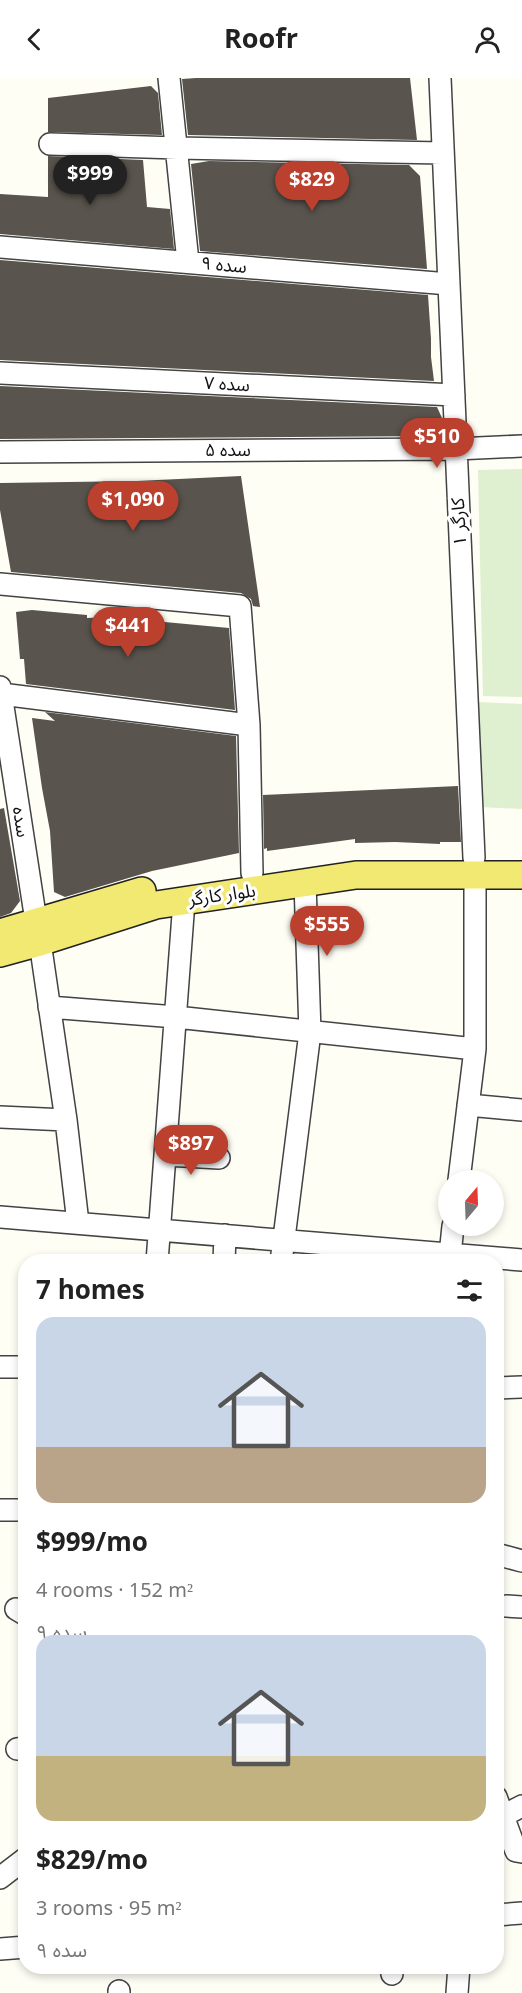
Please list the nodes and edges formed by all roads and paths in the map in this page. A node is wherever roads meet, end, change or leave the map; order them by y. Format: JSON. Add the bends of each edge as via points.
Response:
{"nodes":[{"id":1,"x":169,"y":78,"type":"edge"},
{"id":2,"x":440,"y":78,"type":"edge"},
{"id":3,"x":50,"y":144,"type":"dead end"},
{"id":4,"x":177,"y":148,"type":"junction"},
{"id":5,"x":443,"y":153,"type":"junction"},
{"id":6,"x":0,"y":247,"type":"edge"},
{"id":7,"x":188,"y":262,"type":"junction"},
{"id":8,"x":449,"y":284,"type":"junction"},
{"id":9,"x":0,"y":373,"type":"edge"},
{"id":10,"x":454,"y":395,"type":"junction"},
{"id":11,"x":522,"y":446,"type":"edge"},
{"id":12,"x":456,"y":449,"type":"junction"},
{"id":13,"x":0,"y":452,"type":"edge"},
{"id":14,"x":0,"y":584,"type":"edge"},
{"id":15,"x":1,"y":690,"type":"edge"},
{"id":16,"x":249,"y":725,"type":"junction"},
{"id":17,"x":10,"y":815,"type":"edge"},
{"id":18,"x":522,"y":858,"type":"edge"},
{"id":19,"x":474,"y":867,"type":"junction"},
{"id":20,"x":252,"y":873,"type":"junction"},
{"id":21,"x":522,"y":875,"type":"edge"},
{"id":22,"x":304,"y":883,"type":"junction"},
{"id":23,"x":184,"y":901,"type":"junction"},
{"id":24,"x":38,"y":932,"type":"junction"},
{"id":25,"x":0,"y":933,"type":"edge"},
{"id":26,"x":0,"y":953,"type":"edge"},
{"id":27,"x":49,"y":1007,"type":"junction"},
{"id":28,"x":176,"y":1017,"type":"junction"},
{"id":29,"x":310,"y":1032,"type":"junction"},
{"id":30,"x":475,"y":1049,"type":"junction"},
{"id":31,"x":468,"y":1105,"type":"junction"},
{"id":32,"x":522,"y":1110,"type":"edge"},
{"id":33,"x":0,"y":1117,"type":"edge"},
{"id":34,"x":66,"y":1120,"type":"junction"},
{"id":35,"x":166,"y":1155,"type":"junction"},
{"id":36,"x":219,"y":1158,"type":"dead end"},
{"id":37,"x":460,"y":1170,"type":"edge"},
{"id":38,"x":0,"y":1217,"type":"edge"},
{"id":39,"x":78,"y":1223,"type":"junction"},
{"id":40,"x":160,"y":1230,"type":"junction"},
{"id":41,"x":225,"y":1235,"type":"junction"},
{"id":42,"x":452,"y":1236,"type":"edge"},
{"id":43,"x":283,"y":1240,"type":"junction"},
{"id":44,"x":158,"y":1254,"type":"edge"},
{"id":45,"x":224,"y":1254,"type":"edge"},
{"id":46,"x":282,"y":1254,"type":"edge"},
{"id":47,"x":370,"y":1254,"type":"edge"},
{"id":48,"x":450,"y":1254,"type":"edge"},
{"id":49,"x":504,"y":1259,"type":"edge"},
{"id":50,"x":522,"y":1260,"type":"edge"},
{"id":51,"x":0,"y":1367,"type":"edge"},
{"id":52,"x":18,"y":1367,"type":"edge"},
{"id":53,"x":522,"y":1387,"type":"edge"},
{"id":54,"x":504,"y":1388,"type":"edge"},
{"id":55,"x":0,"y":1510,"type":"edge"},
{"id":56,"x":18,"y":1510,"type":"edge"},
{"id":57,"x":504,"y":1556,"type":"edge"},
{"id":58,"x":522,"y":1561,"type":"edge"},
{"id":59,"x":504,"y":1806,"type":"edge"},
{"id":60,"x":522,"y":1806,"type":"edge"},
{"id":61,"x":504,"y":1820,"type":"edge"},
{"id":62,"x":510,"y":1842,"type":"edge"},
{"id":63,"x":18,"y":1864,"type":"edge"},
{"id":64,"x":0,"y":1878,"type":"edge"},
{"id":65,"x":522,"y":1913,"type":"edge"},
{"id":66,"x":504,"y":1914,"type":"edge"},
{"id":67,"x":18,"y":1948,"type":"edge"},
{"id":68,"x":0,"y":1949,"type":"edge"},
{"id":69,"x":458,"y":1974,"type":"edge"},
{"id":70,"x":457,"y":1993,"type":"edge"}],
"edges":[{"from":1,"to":4,"type":"street"},
{"from":2,"to":5,"type":"street","name":"کارگر ۱"},
{"from":3,"to":4,"type":"street"},
{"from":4,"to":5,"type":"street"},
{"from":4,"to":7,"type":"street"},
{"from":5,"to":8,"type":"street","name":"کارگر ۱"},
{"from":6,"to":7,"type":"street","name":"سده ۹"},
{"from":7,"to":8,"type":"street","name":"سده ۹"},
{"from":8,"to":10,"type":"street","name":"کارگر ۱"},
{"from":9,"to":10,"type":"street","name":"سده ۷"},
{"from":10,"to":12,"type":"street","name":"کارگر ۱"},
{"from":11,"to":12,"type":"street","name":"سده ۵"},
{"from":12,"to":13,"type":"street","name":"سده ۵"},
{"from":12,"to":19,"type":"street","name":"کارگر ۱"},
{"from":14,"to":16,"type":"street","via":[[240,606]]},
{"from":15,"to":16,"type":"street"},
{"from":15,"to":17,"type":"street","name":"سده"},
{"from":16,"to":20,"type":"street"},
{"from":17,"to":24,"type":"street","name":"سده"},
{"from":18,"to":19,"type":"main road","name":"بلوار کارگر"},
{"from":19,"to":20,"type":"main road","name":"بلوار کارگر","via":[[354,858]]},
{"from":19,"to":21,"type":"main road","name":"بلوار کارگر"},
{"from":19,"to":22,"type":"main road","name":"بلوار کارگر"},
{"from":19,"to":30,"type":"street","name":"کارگر ۱"},
{"from":20,"to":24,"type":"main road","name":"بلوار کارگر","via":[[152,888]]},
{"from":22,"to":23,"type":"main road","name":"بلوار کارگر"},
{"from":22,"to":29,"type":"street"},
{"from":23,"to":24,"type":"main road","name":"بلوار کارگر"},
{"from":23,"to":28,"type":"street"},
{"from":24,"to":25,"type":"main road","name":"بلوار کارگر"},
{"from":24,"to":26,"type":"main road","name":"بلوار کارگر"},
{"from":24,"to":27,"type":"street","name":"سده"},
{"from":27,"to":28,"type":"street"},
{"from":27,"to":34,"type":"street","name":"سده"},
{"from":28,"to":29,"type":"street"},
{"from":28,"to":35,"type":"street"},
{"from":29,"to":30,"type":"street"},
{"from":29,"to":43,"type":"street"},
{"from":30,"to":31,"type":"street","name":"کارگر ۱"},
{"from":31,"to":32,"type":"street"},
{"from":31,"to":37,"type":"street","name":"کارگر ۱"},
{"from":33,"to":34,"type":"street"},
{"from":34,"to":39,"type":"street","name":"سده"},
{"from":35,"to":36,"type":"street"},
{"from":35,"to":40,"type":"street"},
{"from":38,"to":39,"type":"street"},
{"from":39,"to":40,"type":"street"},
{"from":40,"to":41,"type":"street"},
{"from":40,"to":44,"type":"street"},
{"from":41,"to":43,"type":"street"},
{"from":41,"to":45,"type":"street"},
{"from":42,"to":48,"type":"street"},
{"from":43,"to":46,"type":"street"},
{"from":43,"to":47,"type":"street"},
{"from":49,"to":50,"type":"street"},
{"from":51,"to":52,"type":"street"},
{"from":53,"to":54,"type":"street"},
{"from":55,"to":56,"type":"street"},
{"from":57,"to":58,"type":"street"},
{"from":59,"to":60,"type":"street"},
{"from":61,"to":62,"type":"street"},
{"from":63,"to":64,"type":"street"},
{"from":65,"to":66,"type":"street"},
{"from":67,"to":68,"type":"street"},
{"from":69,"to":70,"type":"street"}]}
